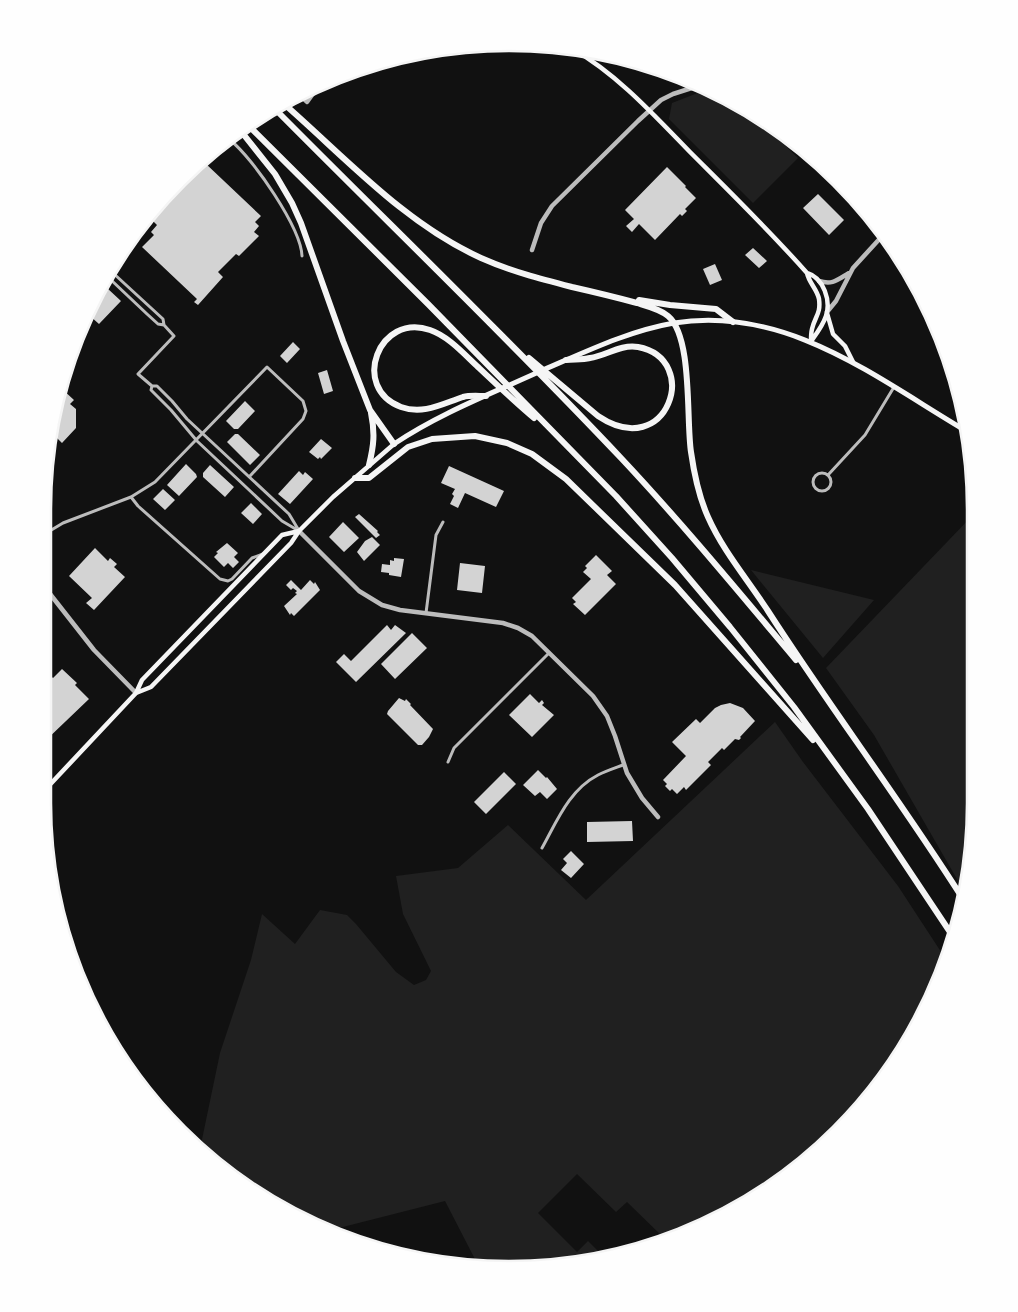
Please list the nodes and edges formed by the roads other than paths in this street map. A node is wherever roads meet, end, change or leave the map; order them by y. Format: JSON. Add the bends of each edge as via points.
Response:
{"nodes":[{"id":1,"x":587,"y":58,"type":"edge"},
{"id":2,"x":690,"y":89,"type":"edge"},
{"id":3,"x":289,"y":108,"type":"edge"},
{"id":4,"x":649,"y":111,"type":"junction"},
{"id":5,"x":279,"y":113,"type":"edge"},
{"id":6,"x":253,"y":130,"type":"edge"},
{"id":7,"x":244,"y":136,"type":"edge"},
{"id":8,"x":233,"y":143,"type":"edge"},
{"id":9,"x":879,"y":239,"type":"edge"},
{"id":10,"x":532,"y":250,"type":"dead end"},
{"id":11,"x":302,"y":256,"type":"dead end"},
{"id":12,"x":850,"y":272,"type":"junction"},
{"id":13,"x":807,"y":273,"type":"junction"},
{"id":14,"x":116,"y":275,"type":"edge"},
{"id":15,"x":112,"y":281,"type":"edge"},
{"id":16,"x":819,"y":281,"type":"junction"},
{"id":17,"x":622,"y":298,"type":"junction"},
{"id":18,"x":827,"y":312,"type":"junction"},
{"id":19,"x":733,"y":322,"type":"junction"},
{"id":20,"x":674,"y":323,"type":"junction"},
{"id":21,"x":164,"y":325,"type":"junction"},
{"id":22,"x":507,"y":340,"type":"junction"},
{"id":23,"x":811,"y":341,"type":"junction"},
{"id":24,"x":564,"y":361,"type":"junction"},
{"id":25,"x":853,"y":362,"type":"junction"},
{"id":26,"x":152,"y":386,"type":"junction"},
{"id":27,"x":894,"y":387,"type":"junction"},
{"id":28,"x":486,"y":396,"type":"junction"},
{"id":29,"x":370,"y":410,"type":"junction"},
{"id":30,"x":959,"y":427,"type":"edge"},
{"id":31,"x":203,"y":434,"type":"junction"},
{"id":32,"x":559,"y":438,"type":"junction"},
{"id":33,"x":197,"y":440,"type":"junction"},
{"id":34,"x":394,"y":444,"type":"junction"},
{"id":35,"x":369,"y":465,"type":"junction"},
{"id":36,"x":828,"y":475,"type":"junction"},
{"id":37,"x":250,"y":476,"type":"junction"},
{"id":38,"x":355,"y":478,"type":"junction"},
{"id":39,"x":131,"y":497,"type":"junction"},
{"id":40,"x":443,"y":522,"type":"dead end"},
{"id":41,"x":51,"y":530,"type":"edge"},
{"id":42,"x":299,"y":531,"type":"junction"},
{"id":43,"x":264,"y":554,"type":"junction"},
{"id":44,"x":51,"y":595,"type":"edge"},
{"id":45,"x":426,"y":613,"type":"junction"},
{"id":46,"x":550,"y":653,"type":"junction"},
{"id":47,"x":812,"y":680,"type":"junction"},
{"id":48,"x":136,"y":693,"type":"junction"},
{"id":49,"x":832,"y":761,"type":"junction"},
{"id":50,"x":448,"y":762,"type":"dead end"},
{"id":51,"x":623,"y":765,"type":"junction"},
{"id":52,"x":51,"y":783,"type":"edge"},
{"id":53,"x":658,"y":817,"type":"dead end"},
{"id":54,"x":542,"y":848,"type":"dead end"},
{"id":55,"x":958,"y":891,"type":"edge"},
{"id":56,"x":948,"y":930,"type":"edge"}],
"edges":[{"from":1,"to":4,"type":"main road","via":[[604,69]]},
{"from":2,"to":4,"type":"street","via":[[668,96]]},
{"from":3,"to":17,"type":"highway","via":[[394,203],[452,243],[508,268]]},
{"from":4,"to":10,"type":"street","via":[[552,206],[541,223]]},
{"from":4,"to":13,"type":"main road"},
{"from":5,"to":22,"type":"highway"},
{"from":6,"to":32,"type":"highway"},
{"from":7,"to":29,"type":"highway","via":[[275,174],[292,203]]},
{"from":8,"to":11,"type":"street","via":[[251,161],[280,204]]},
{"from":9,"to":12,"type":"street"},
{"from":12,"to":16,"type":"street","via":[[833,282]]},
{"from":12,"to":18,"type":"street"},
{"from":13,"to":16,"type":"main road"},
{"from":13,"to":23,"type":"main road","via":[[819,303]]},
{"from":14,"to":21,"type":"street","via":[[163,319]]},
{"from":15,"to":21,"type":"street","via":[[158,324]]},
{"from":16,"to":18,"type":"main road","via":[[825,291]]},
{"from":17,"to":19,"type":"highway","via":[[716,310]]},
{"from":17,"to":20,"type":"highway","via":[[662,312]]},
{"from":18,"to":23,"type":"main road"},
{"from":18,"to":25,"type":"main road","via":[[833,334],[845,346]]},
{"from":19,"to":20,"type":"main road"},
{"from":19,"to":23,"type":"main road","via":[[761,326]]},
{"from":20,"to":24,"type":"main road","via":[[629,334]]},
{"from":20,"to":47,"type":"highway","via":[[683,349],[690,450],[708,517]]},
{"from":21,"to":26,"type":"street","via":[[174,336],[138,374]]},
{"from":22,"to":24,"type":"highway","via":[[598,416],[613,424],[628,429],[642,427],[661,416],[669,403],[672,388],[669,373],[658,356],[645,349],[628,346],[591,358]]},
{"from":22,"to":47,"type":"highway","via":[[693,537]]},
{"from":23,"to":25,"type":"main road"},
{"from":24,"to":28,"type":"main road"},
{"from":25,"to":27,"type":"main road"},
{"from":26,"to":31,"type":"street","via":[[157,386]]},
{"from":26,"to":33,"type":"street","via":[[152,390]]},
{"from":27,"to":30,"type":"main road"},
{"from":27,"to":36,"type":"street","via":[[865,436]]},
{"from":28,"to":32,"type":"highway","via":[[463,397],[425,410],[401,407],[389,400],[379,388],[374,364],[377,353],[384,342],[399,331],[412,327],[430,330],[456,347],[520,407]]},
{"from":28,"to":34,"type":"main road","via":[[428,423]]},
{"from":29,"to":34,"type":"highway"},
{"from":29,"to":35,"type":"highway","via":[[374,446]]},
{"from":31,"to":33,"type":"street"},
{"from":31,"to":37,"type":"street"},
{"from":31,"to":37,"type":"street","via":[[267,367],[303,400],[306,411],[303,419]]},
{"from":32,"to":49,"type":"highway","via":[[616,496],[714,607],[794,707]]},
{"from":33,"to":39,"type":"street","via":[[155,482]]},
{"from":33,"to":42,"type":"street","via":[[282,521]]},
{"from":34,"to":35,"type":"main road"},
{"from":35,"to":38,"type":"main road"},
{"from":36,"to":36,"type":"street","via":[[815,476],[813,483],[816,489],[823,491],[829,488]]},
{"from":37,"to":42,"type":"street","via":[[289,514]]},
{"from":38,"to":42,"type":"main road"},
{"from":38,"to":49,"type":"highway","via":[[370,478],[398,454],[420,442],[458,436],[494,439],[541,459],[566,478],[675,585]]},
{"from":39,"to":41,"type":"street"},
{"from":39,"to":43,"type":"street","via":[[220,579],[232,579],[252,558]]},
{"from":40,"to":45,"type":"street","via":[[436,535]]},
{"from":42,"to":43,"type":"main road","via":[[282,535]]},
{"from":42,"to":45,"type":"street","via":[[359,591],[374,601],[400,610]]},
{"from":42,"to":48,"type":"main road","via":[[152,687]]},
{"from":43,"to":48,"type":"main road","via":[[142,680]]},
{"from":44,"to":48,"type":"street","via":[[94,650]]},
{"from":45,"to":46,"type":"street","via":[[518,628]]},
{"from":46,"to":50,"type":"street","via":[[454,748]]},
{"from":46,"to":51,"type":"street","via":[[588,690],[603,710]]},
{"from":47,"to":55,"type":"highway"},
{"from":48,"to":52,"type":"main road"},
{"from":49,"to":56,"type":"highway"},
{"from":51,"to":53,"type":"street","via":[[642,798]]},
{"from":51,"to":54,"type":"street","via":[[581,787],[567,803]]}]}
